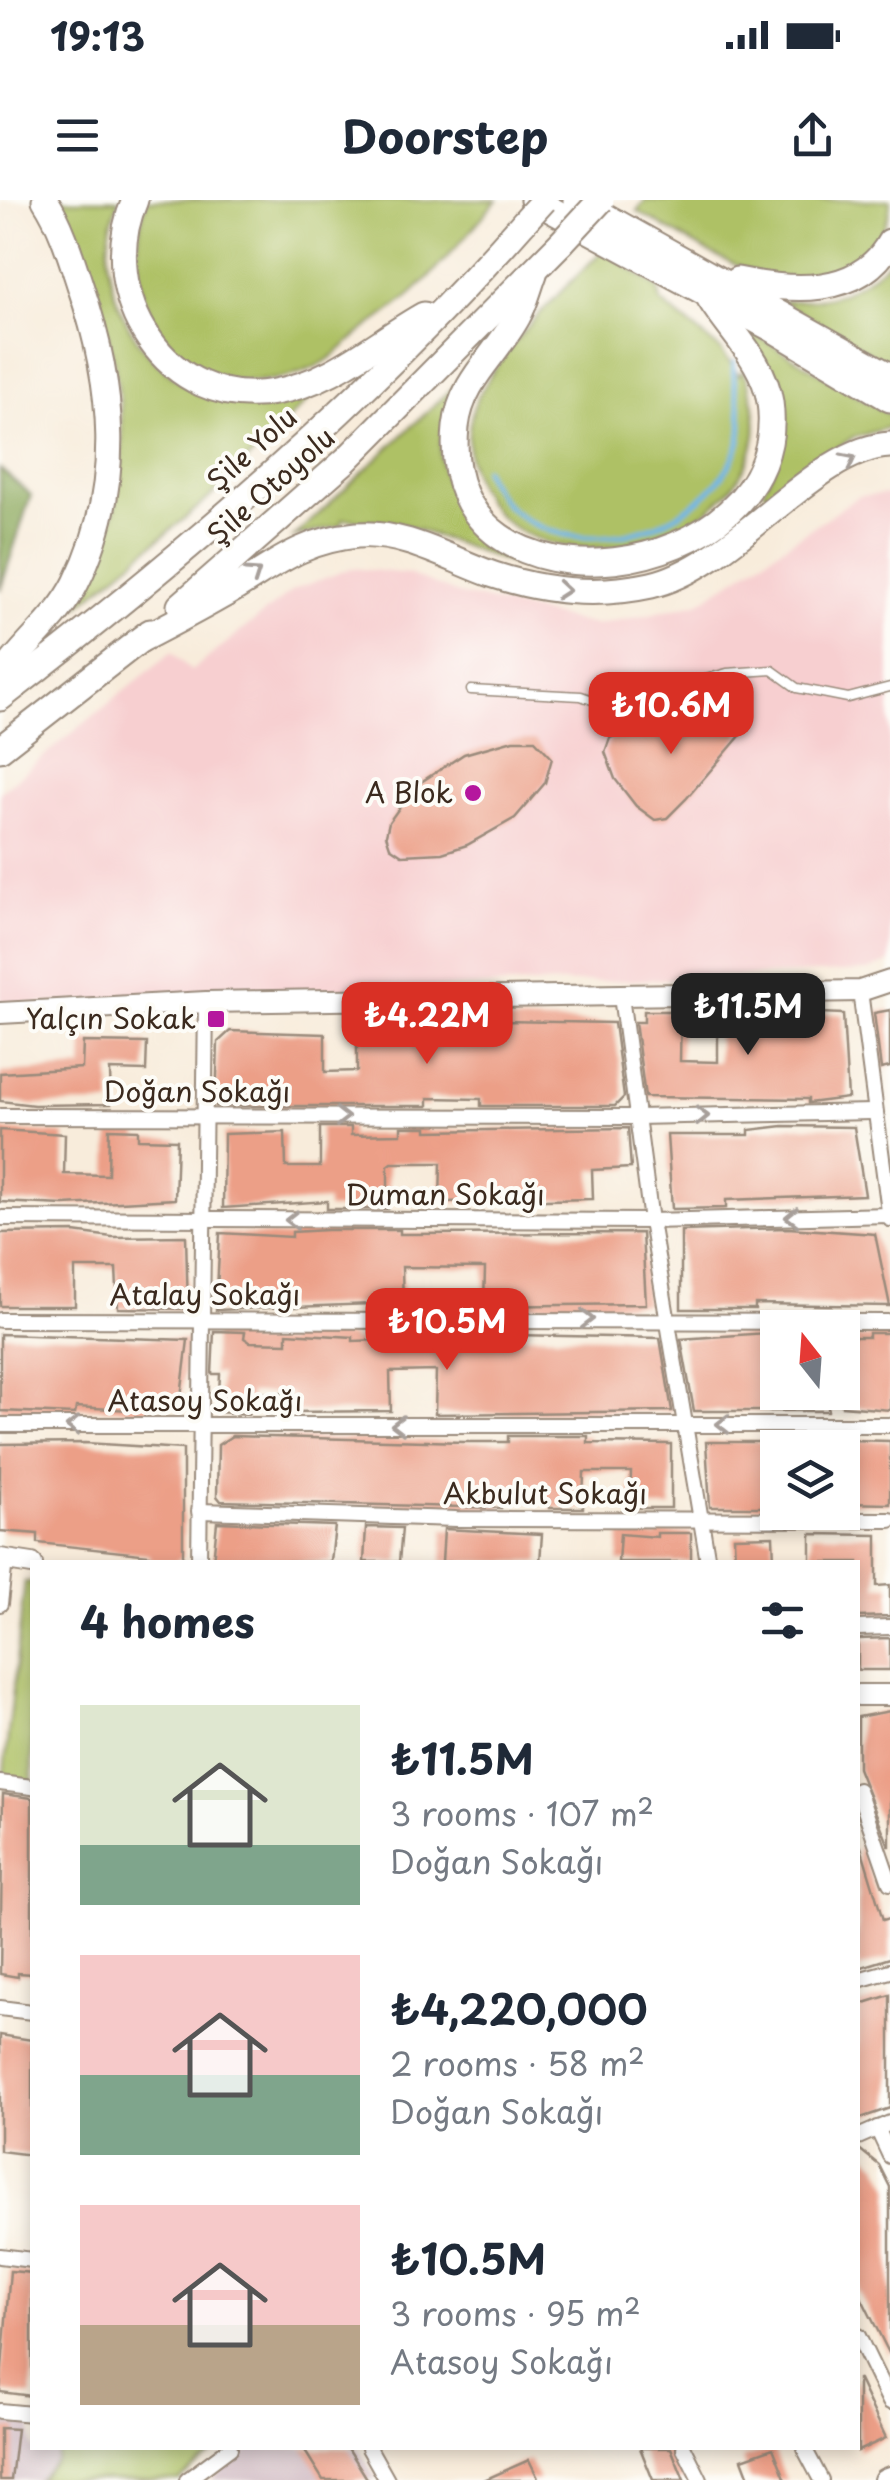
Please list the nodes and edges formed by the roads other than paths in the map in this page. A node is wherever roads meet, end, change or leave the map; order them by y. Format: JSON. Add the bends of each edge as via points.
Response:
{"nodes":[{"id":1,"x":45,"y":200,"type":"edge"},
{"id":2,"x":135,"y":200,"type":"edge"},
{"id":3,"x":544,"y":200,"type":"edge"},
{"id":4,"x":576,"y":200,"type":"edge"},
{"id":5,"x":601,"y":200,"type":"edge"},
{"id":6,"x":528,"y":211,"type":"edge"},
{"id":7,"x":890,"y":242,"type":"edge"},
{"id":8,"x":534,"y":274,"type":"junction"},
{"id":9,"x":710,"y":286,"type":"junction"},
{"id":10,"x":458,"y":296,"type":"junction"},
{"id":11,"x":890,"y":376,"type":"edge"},
{"id":12,"x":890,"y":399,"type":"edge"},
{"id":13,"x":890,"y":445,"type":"edge"},
{"id":14,"x":140,"y":640,"type":"junction"},
{"id":15,"x":0,"y":679,"type":"edge"},
{"id":16,"x":890,"y":687,"type":"edge"},
{"id":17,"x":471,"y":690,"type":"dead end"},
{"id":18,"x":0,"y":698,"type":"edge"},
{"id":19,"x":0,"y":749,"type":"edge"},
{"id":20,"x":890,"y":981,"type":"edge"},
{"id":21,"x":860,"y":991,"type":"junction"},
{"id":22,"x":621,"y":996,"type":"junction"},
{"id":23,"x":206,"y":1002,"type":"junction"},
{"id":24,"x":0,"y":1012,"type":"edge"},
{"id":25,"x":874,"y":1112,"type":"junction"},
{"id":26,"x":0,"y":1116,"type":"edge"},
{"id":27,"x":207,"y":1117,"type":"junction"},
{"id":28,"x":638,"y":1117,"type":"junction"},
{"id":29,"x":890,"y":1217,"type":"edge"},
{"id":30,"x":0,"y":1218,"type":"edge"},
{"id":31,"x":204,"y":1220,"type":"junction"},
{"id":32,"x":650,"y":1220,"type":"junction"},
{"id":33,"x":670,"y":1318,"type":"junction"},
{"id":34,"x":0,"y":1320,"type":"edge"},
{"id":35,"x":202,"y":1320,"type":"junction"},
{"id":36,"x":890,"y":1322,"type":"edge"},
{"id":37,"x":684,"y":1424,"type":"junction"},
{"id":38,"x":0,"y":1425,"type":"edge"},
{"id":39,"x":890,"y":1425,"type":"edge"},
{"id":40,"x":200,"y":1426,"type":"junction"},
{"id":41,"x":199,"y":1511,"type":"junction"},
{"id":42,"x":700,"y":1519,"type":"junction"},
{"id":43,"x":890,"y":1520,"type":"edge"},
{"id":44,"x":2,"y":1560,"type":"edge"},
{"id":45,"x":199,"y":1560,"type":"edge"},
{"id":46,"x":708,"y":1560,"type":"edge"},
{"id":47,"x":30,"y":1564,"type":"edge"},
{"id":48,"x":0,"y":1604,"type":"edge"},
{"id":49,"x":890,"y":1627,"type":"edge"},
{"id":50,"x":860,"y":1628,"type":"edge"},
{"id":51,"x":860,"y":1695,"type":"edge"},
{"id":52,"x":890,"y":1695,"type":"edge"},
{"id":53,"x":0,"y":1783,"type":"edge"},
{"id":54,"x":30,"y":1786,"type":"edge"},
{"id":55,"x":860,"y":1796,"type":"edge"},
{"id":56,"x":890,"y":1883,"type":"edge"},
{"id":57,"x":890,"y":1971,"type":"edge"},
{"id":58,"x":860,"y":1979,"type":"edge"},
{"id":59,"x":0,"y":2008,"type":"edge"},
{"id":60,"x":30,"y":2012,"type":"edge"},
{"id":61,"x":884,"y":2126,"type":"edge"},
{"id":62,"x":860,"y":2136,"type":"edge"},
{"id":63,"x":890,"y":2156,"type":"edge"},
{"id":64,"x":0,"y":2256,"type":"edge"},
{"id":65,"x":30,"y":2260,"type":"edge"},
{"id":66,"x":860,"y":2340,"type":"edge"},
{"id":67,"x":890,"y":2402,"type":"edge"},
{"id":68,"x":0,"y":2411,"type":"edge"},
{"id":69,"x":30,"y":2414,"type":"edge"},
{"id":70,"x":227,"y":2450,"type":"edge"},
{"id":71,"x":369,"y":2450,"type":"edge"},
{"id":72,"x":685,"y":2450,"type":"edge"},
{"id":73,"x":805,"y":2450,"type":"edge"},
{"id":74,"x":186,"y":2480,"type":"edge"},
{"id":75,"x":388,"y":2480,"type":"edge"},
{"id":76,"x":700,"y":2480,"type":"edge"},
{"id":77,"x":820,"y":2480,"type":"edge"}],
"edges":[{"from":1,"to":15,"type":"highway","via":[[74,265],[104,370],[111,439],[107,500],[74,586]]},
{"from":2,"to":10,"type":"highway","via":[[122,246],[124,286],[137,321],[184,375],[224,390],[270,394],[303,386],[348,366]]},
{"from":3,"to":6,"type":"highway","name":"Şile Yolu","bridge":true},
{"from":4,"to":9,"type":"highway"},
{"from":5,"to":8,"type":"highway","name":"Şile Otoyolu","bridge":true},
{"from":6,"to":9,"type":"highway"},
{"from":6,"to":10,"type":"highway","name":"Şile Yolu"},
{"from":7,"to":9,"type":"highway","via":[[866,268],[807,290]]},
{"from":8,"to":9,"type":"highway","via":[[518,316],[479,366],[464,398],[456,454],[479,518],[505,542],[539,558],[577,563],[657,553],[688,539],[739,500],[761,470],[771,438],[764,376]]},
{"from":8,"to":14,"type":"highway","name":"Şile Otoyolu","via":[[346,460]]},
{"from":9,"to":11,"type":"highway"},
{"from":9,"to":12,"type":"highway"},
{"from":10,"to":18,"type":"highway","name":"Şile Yolu","via":[[278,468]]},
{"from":14,"to":13,"type":"highway","one_way":true,"via":[[304,547],[359,535],[430,548],[559,592],[654,584],[745,536],[830,470]]},
{"from":14,"to":19,"type":"highway","name":"Şile Otoyolu"},
{"from":16,"to":17,"type":"lane","via":[[848,698],[796,688],[772,670],[727,674],[608,706],[581,696]]},
{"from":20,"to":21,"type":"street"},
{"from":21,"to":22,"type":"street"},
{"from":21,"to":25,"type":"street"},
{"from":22,"to":23,"type":"street"},
{"from":22,"to":28,"type":"street"},
{"from":23,"to":24,"type":"street"},
{"from":23,"to":27,"type":"street"},
{"from":28,"to":25,"type":"street","name":"Doğan Sokağı","one_way":true},
{"from":25,"to":29,"type":"street"},
{"from":26,"to":27,"type":"street","name":"Doğan Sokağı"},
{"from":27,"to":28,"type":"street","name":"Doğan Sokağı","one_way":true},
{"from":27,"to":31,"type":"street"},
{"from":28,"to":32,"type":"street"},
{"from":29,"to":32,"type":"street","name":"Duman Sokağı","one_way":true},
{"from":30,"to":31,"type":"street","name":"Duman Sokağı"},
{"from":32,"to":31,"type":"street","name":"Duman Sokağı","one_way":true},
{"from":31,"to":35,"type":"street"},
{"from":32,"to":33,"type":"street"},
{"from":35,"to":33,"type":"street","name":"Atalay Sokağı","one_way":true},
{"from":33,"to":36,"type":"street","name":"Atalay Sokağı"},
{"from":33,"to":37,"type":"street"},
{"from":34,"to":35,"type":"street","name":"Atalay Sokağı"},
{"from":35,"to":40,"type":"street"},
{"from":39,"to":37,"type":"street","name":"Atasoy Sokağı","one_way":true},
{"from":37,"to":40,"type":"street","name":"Atasoy Sokağı","one_way":true},
{"from":37,"to":42,"type":"street"},
{"from":40,"to":38,"type":"street","name":"Atasoy Sokağı","one_way":true},
{"from":40,"to":41,"type":"street"},
{"from":41,"to":42,"type":"street","name":"Akbulut Sokağı"},
{"from":41,"to":45,"type":"street"},
{"from":42,"to":43,"type":"street","name":"Akbulut Sokağı"},
{"from":42,"to":46,"type":"street"},
{"from":44,"to":47,"type":"street"},
{"from":44,"to":48,"type":"street"},
{"from":49,"to":50,"type":"street"},
{"from":51,"to":52,"type":"street"},
{"from":53,"to":54,"type":"street"},
{"from":55,"to":56,"type":"street"},
{"from":57,"to":58,"type":"street"},
{"from":59,"to":60,"type":"street"},
{"from":61,"to":62,"type":"street"},
{"from":61,"to":63,"type":"street"},
{"from":64,"to":65,"type":"street"},
{"from":66,"to":67,"type":"street"},
{"from":68,"to":69,"type":"street"},
{"from":70,"to":74,"type":"street"},
{"from":71,"to":75,"type":"street"},
{"from":72,"to":76,"type":"street"},
{"from":73,"to":77,"type":"street"}]}
